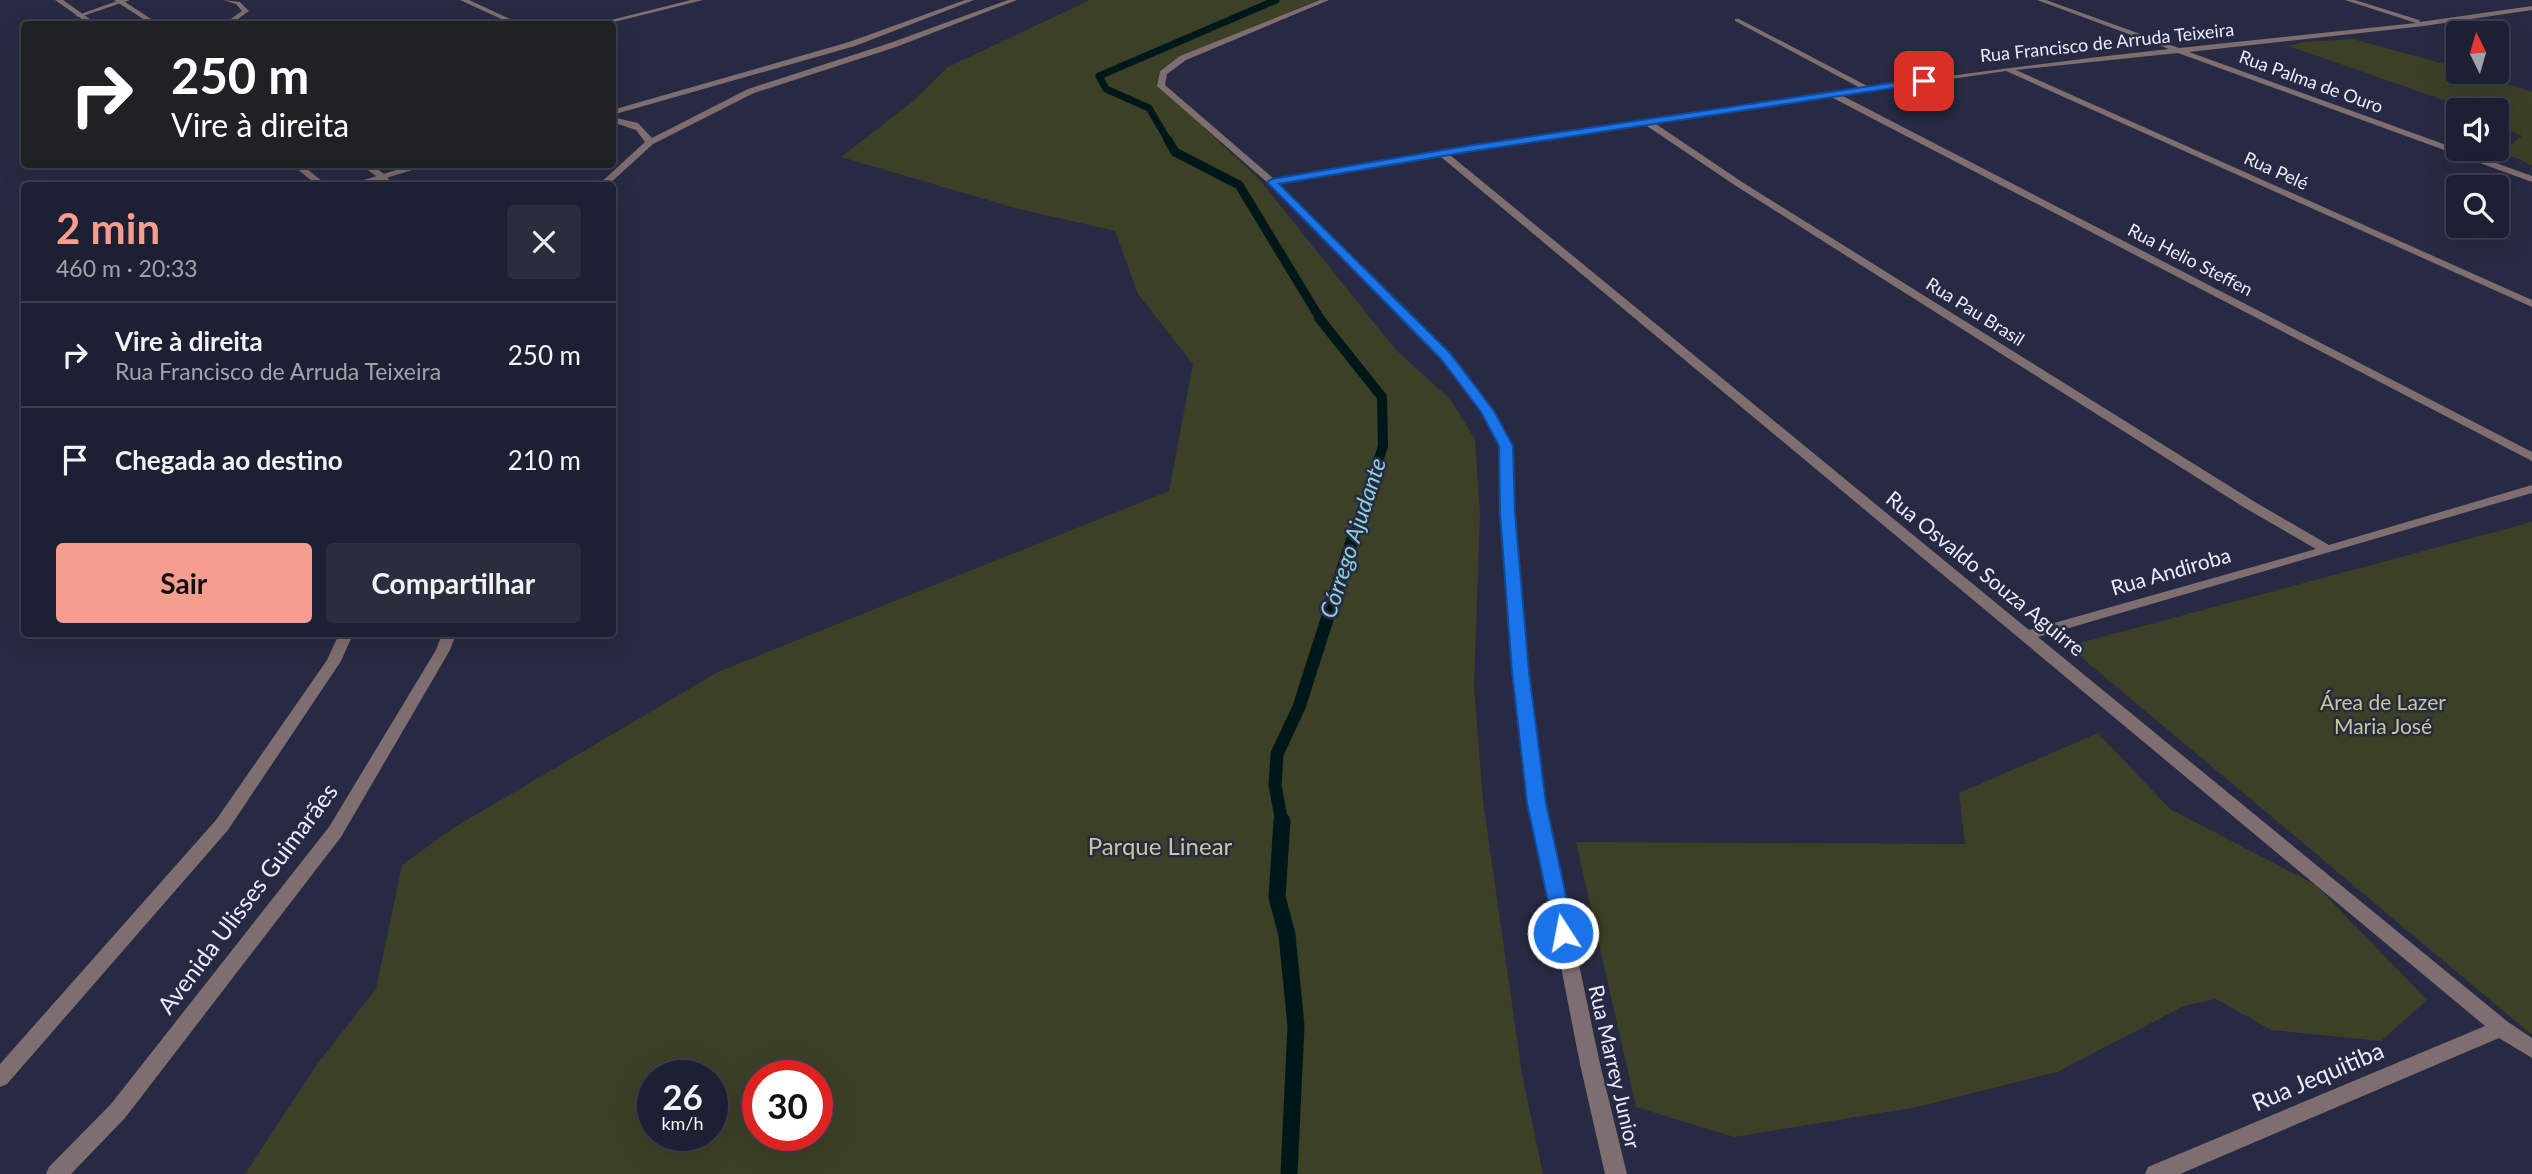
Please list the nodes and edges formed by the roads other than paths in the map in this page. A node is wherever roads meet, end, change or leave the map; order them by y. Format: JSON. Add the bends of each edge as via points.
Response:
{"nodes":[{"id":1,"x":58,"y":0,"type":"edge"},
{"id":2,"x":121,"y":0,"type":"edge"},
{"id":3,"x":226,"y":0,"type":"edge"},
{"id":4,"x":463,"y":0,"type":"edge"},
{"id":5,"x":700,"y":0,"type":"edge"},
{"id":6,"x":971,"y":0,"type":"edge"},
{"id":7,"x":1014,"y":0,"type":"edge"},
{"id":8,"x":1326,"y":0,"type":"edge"},
{"id":9,"x":2040,"y":0,"type":"edge"},
{"id":10,"x":2348,"y":0,"type":"edge"},
{"id":11,"x":2532,"y":8,"type":"edge"},
{"id":12,"x":78,"y":16,"type":"junction"},
{"id":13,"x":1737,"y":20,"type":"dead end"},
{"id":14,"x":87,"y":21,"type":"edge"},
{"id":15,"x":151,"y":21,"type":"edge"},
{"id":16,"x":232,"y":21,"type":"edge"},
{"id":17,"x":510,"y":21,"type":"edge"},
{"id":18,"x":612,"y":21,"type":"edge"},
{"id":19,"x":2424,"y":24,"type":"junction"},
{"id":20,"x":2179,"y":51,"type":"junction"},
{"id":21,"x":2007,"y":69,"type":"junction"},
{"id":22,"x":1870,"y":89,"type":"junction"},
{"id":23,"x":1832,"y":94,"type":"junction"},
{"id":24,"x":616,"y":112,"type":"edge"},
{"id":25,"x":616,"y":120,"type":"edge"},
{"id":26,"x":1645,"y":121,"type":"junction"},
{"id":27,"x":650,"y":142,"type":"junction"},
{"id":28,"x":1442,"y":153,"type":"junction"},
{"id":29,"x":300,"y":168,"type":"edge"},
{"id":30,"x":369,"y":168,"type":"edge"},
{"id":31,"x":413,"y":168,"type":"edge"},
{"id":32,"x":382,"y":176,"type":"junction"},
{"id":33,"x":2532,"y":179,"type":"edge"},
{"id":34,"x":319,"y":182,"type":"edge"},
{"id":35,"x":362,"y":182,"type":"edge"},
{"id":36,"x":387,"y":182,"type":"edge"},
{"id":37,"x":605,"y":182,"type":"edge"},
{"id":38,"x":1272,"y":182,"type":"junction"},
{"id":39,"x":2532,"y":304,"type":"edge"},
{"id":40,"x":2532,"y":457,"type":"edge"},
{"id":41,"x":2532,"y":488,"type":"edge"},
{"id":42,"x":2327,"y":550,"type":"junction"},
{"id":43,"x":2025,"y":636,"type":"junction"},
{"id":44,"x":345,"y":637,"type":"edge"},
{"id":45,"x":448,"y":637,"type":"edge"},
{"id":46,"x":2501,"y":1028,"type":"junction"},
{"id":47,"x":2532,"y":1049,"type":"edge"},
{"id":48,"x":0,"y":1078,"type":"edge"},
{"id":49,"x":57,"y":1174,"type":"edge"},
{"id":50,"x":1616,"y":1174,"type":"edge"},
{"id":51,"x":2156,"y":1174,"type":"edge"}],
"edges":[{"from":1,"to":12,"type":"street"},
{"from":2,"to":12,"type":"street"},
{"from":2,"to":15,"type":"street"},
{"from":3,"to":16,"type":"street","via":[[238,3],[246,12]]},
{"from":4,"to":17,"type":"street"},
{"from":5,"to":18,"type":"street"},
{"from":6,"to":24,"type":"street","via":[[852,44]]},
{"from":7,"to":27,"type":"street","via":[[751,92]]},
{"from":8,"to":38,"type":"street","name":"Rua Marrey Junior","via":[[1183,58],[1163,73],[1161,86]]},
{"from":9,"to":20,"type":"street","name":"Rua Palma de Ouro"},
{"from":10,"to":19,"type":"street"},
{"from":11,"to":19,"type":"street","name":"Rua Francisco de Arruda Teixeira"},
{"from":12,"to":14,"type":"street"},
{"from":13,"to":22,"type":"street"},
{"from":19,"to":20,"type":"street","name":"Rua Francisco de Arruda Teixeira"},
{"from":20,"to":21,"type":"street","name":"Rua Francisco de Arruda Teixeira"},
{"from":20,"to":33,"type":"street","name":"Rua Palma de Ouro"},
{"from":21,"to":22,"type":"street","name":"Rua Francisco de Arruda Teixeira"},
{"from":21,"to":39,"type":"street","name":"Rua Pelé"},
{"from":22,"to":23,"type":"street","name":"Rua Francisco de Arruda Teixeira"},
{"from":23,"to":26,"type":"street","name":"Rua Francisco de Arruda Teixeira"},
{"from":23,"to":40,"type":"street","name":"Rua Helio Steffen"},
{"from":25,"to":27,"type":"street","via":[[645,130]]},
{"from":26,"to":28,"type":"street","name":"Rua Francisco de Arruda Teixeira"},
{"from":26,"to":42,"type":"street","name":"Rua Pau Brasil","via":[[1751,192]]},
{"from":27,"to":37,"type":"street"},
{"from":28,"to":38,"type":"street","name":"Rua Francisco de Arruda Teixeira"},
{"from":28,"to":43,"type":"street","name":"Rua Osvaldo Souza Aguirre"},
{"from":29,"to":34,"type":"street"},
{"from":30,"to":32,"type":"street"},
{"from":31,"to":32,"type":"street"},
{"from":32,"to":35,"type":"street"},
{"from":32,"to":36,"type":"street"},
{"from":38,"to":50,"type":"street","name":"Rua Marrey Junior","via":[[1445,356],[1488,411],[1506,446],[1507,513],[1537,803]]},
{"from":41,"to":42,"type":"street","name":"Rua Andiroba"},
{"from":42,"to":43,"type":"street","name":"Rua Andiroba"},
{"from":43,"to":46,"type":"street","name":"Rua Osvaldo Souza Aguirre"},
{"from":44,"to":48,"type":"street","via":[[334,661],[222,825]]},
{"from":45,"to":49,"type":"street","name":"Avenida Ulisses Guimarães","via":[[335,832],[118,1111]]},
{"from":46,"to":47,"type":"street","name":"Rua Osvaldo Souza Aguirre"},
{"from":46,"to":51,"type":"street","name":"Rua Jequitiba"}]}
